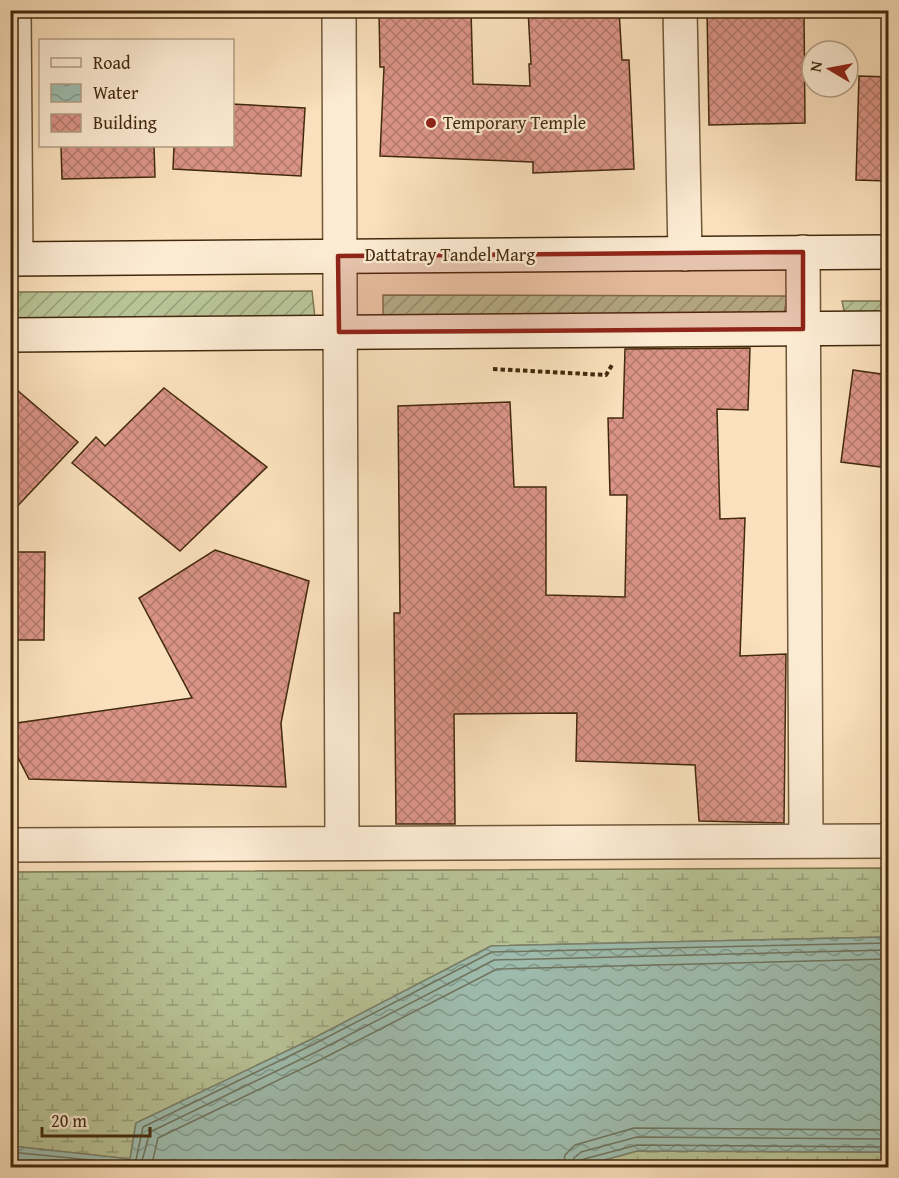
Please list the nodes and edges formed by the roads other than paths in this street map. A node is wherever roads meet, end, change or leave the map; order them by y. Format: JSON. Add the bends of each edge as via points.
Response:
{"nodes":[{"id":1,"x":15,"y":10,"type":"edge"},
{"id":2,"x":339,"y":10,"type":"edge"},
{"id":3,"x":680,"y":10,"type":"edge"},
{"id":4,"x":803,"y":252,"type":"junction"},
{"id":5,"x":888,"y":252,"type":"edge"},
{"id":6,"x":685,"y":254,"type":"junction"},
{"id":7,"x":338,"y":256,"type":"junction"},
{"id":8,"x":14,"y":259,"type":"edge"},
{"id":9,"x":888,"y":328,"type":"edge"},
{"id":10,"x":803,"y":329,"type":"junction"},
{"id":11,"x":339,"y":332,"type":"junction"},
{"id":12,"x":10,"y":335,"type":"edge"},
{"id":13,"x":806,"y":841,"type":"junction"},
{"id":14,"x":888,"y":841,"type":"edge"},
{"id":15,"x":342,"y":843,"type":"junction"},
{"id":16,"x":10,"y":844,"type":"edge"}],
"edges":[{"from":1,"to":8,"type":"street"},
{"from":2,"to":7,"type":"street"},
{"from":3,"to":6,"type":"street"},
{"from":4,"to":5,"type":"street","name":"Dattatray Tandel Marg"},
{"from":4,"to":6,"type":"street","name":"Dattatray Tandel Marg"},
{"from":4,"to":10,"type":"street"},
{"from":6,"to":7,"type":"street","name":"Dattatray Tandel Marg"},
{"from":7,"to":8,"type":"street","name":"Dattatray Tandel Marg"},
{"from":7,"to":11,"type":"street"},
{"from":9,"to":10,"type":"street"},
{"from":10,"to":11,"type":"street"},
{"from":10,"to":13,"type":"street"},
{"from":11,"to":12,"type":"street"},
{"from":11,"to":15,"type":"street"},
{"from":13,"to":14,"type":"street"},
{"from":13,"to":15,"type":"street"},
{"from":15,"to":16,"type":"street"}]}
